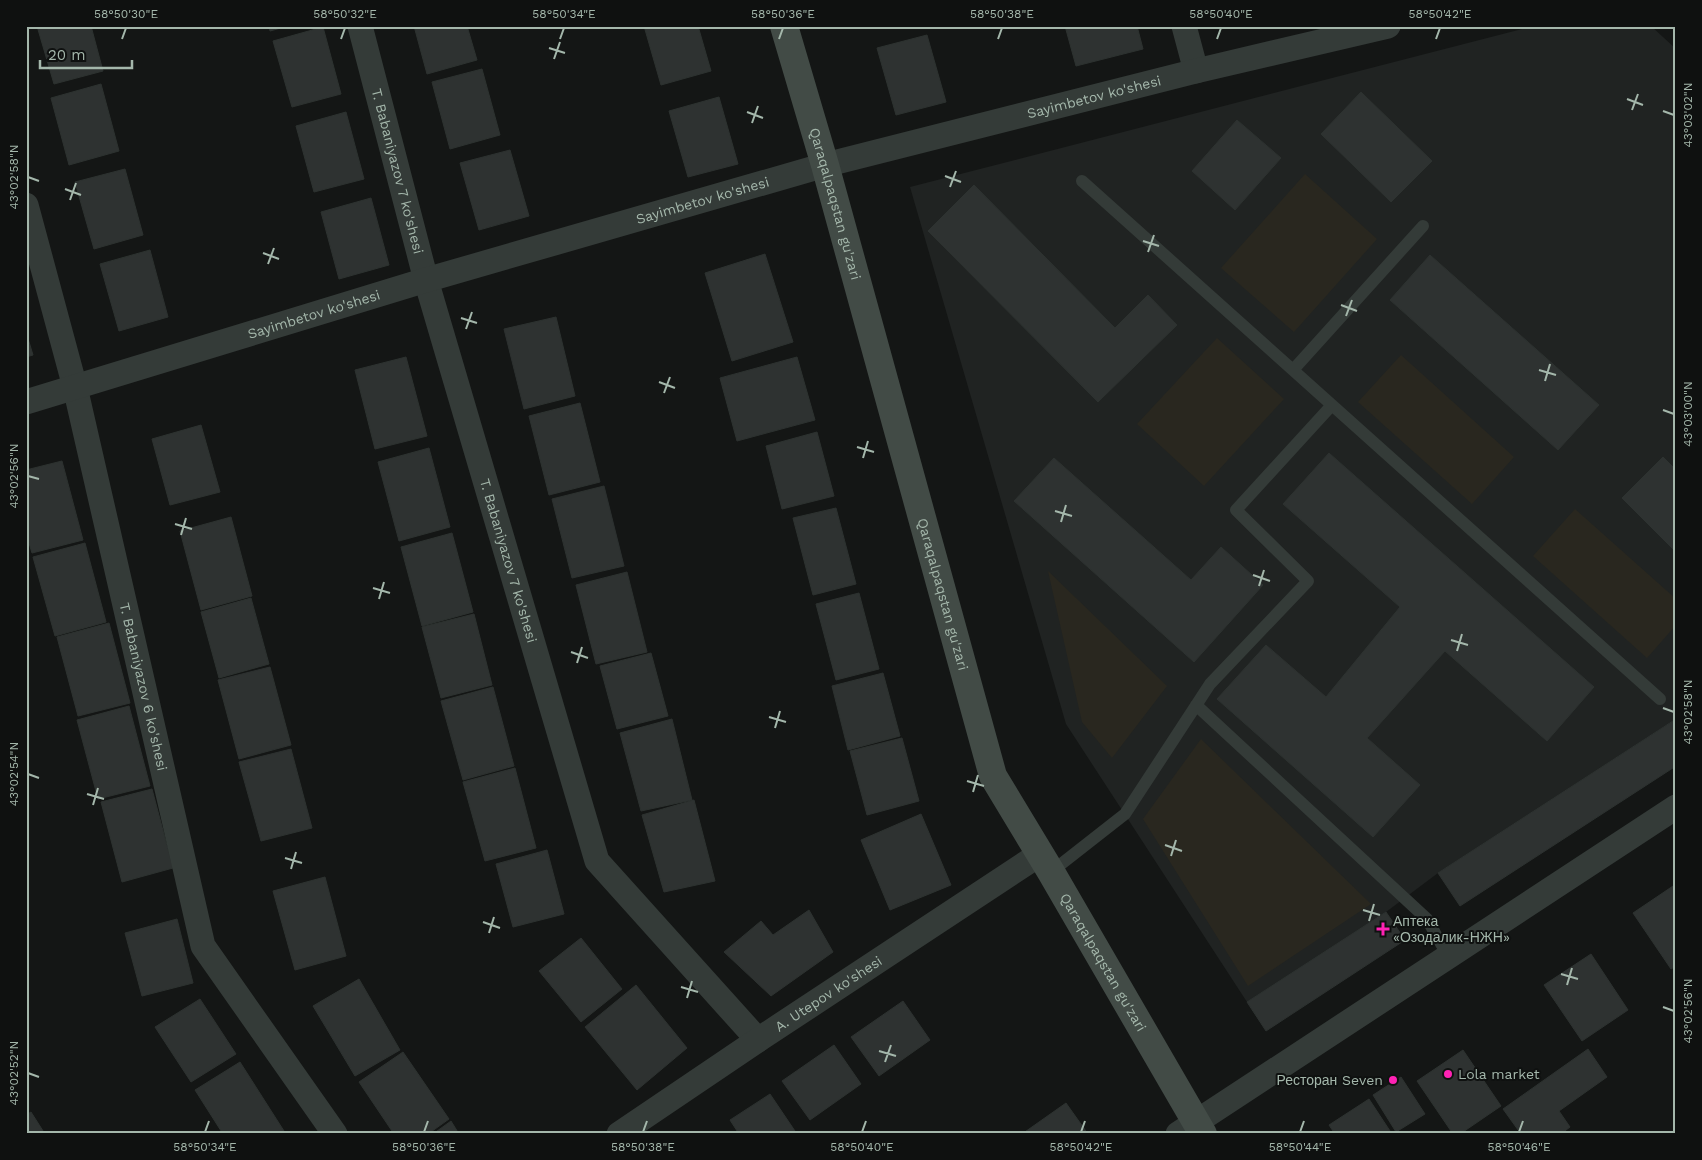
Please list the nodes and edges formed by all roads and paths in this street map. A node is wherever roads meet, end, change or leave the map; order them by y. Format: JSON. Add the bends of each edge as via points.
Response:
{"nodes":[{"id":1,"x":360,"y":26,"type":"edge"},
{"id":2,"x":784,"y":26,"type":"edge"},
{"id":3,"x":1184,"y":26,"type":"edge"},
{"id":4,"x":1388,"y":26,"type":"edge"},
{"id":5,"x":1196,"y":71,"type":"junction"},
{"id":6,"x":825,"y":165,"type":"junction"},
{"id":7,"x":1082,"y":181,"type":"dead end"},
{"id":8,"x":26,"y":205,"type":"edge"},
{"id":9,"x":1423,"y":226,"type":"dead end"},
{"id":10,"x":426,"y":280,"type":"junction"},
{"id":11,"x":1293,"y":370,"type":"junction"},
{"id":12,"x":75,"y":387,"type":"junction"},
{"id":13,"x":26,"y":402,"type":"edge"},
{"id":14,"x":1332,"y":405,"type":"junction"},
{"id":15,"x":1660,"y":699,"type":"dead end"},
{"id":16,"x":1196,"y":705,"type":"junction"},
{"id":17,"x":1676,"y":807,"type":"edge"},
{"id":18,"x":1046,"y":863,"type":"junction"},
{"id":19,"x":1448,"y":956,"type":"junction"},
{"id":20,"x":758,"y":1040,"type":"junction"},
{"id":21,"x":1192,"y":1130,"type":"edge"},
{"id":22,"x":335,"y":1134,"type":"edge"},
{"id":23,"x":619,"y":1134,"type":"edge"}],
"edges":[{"from":1,"to":10,"type":"street","name":"T. Babaniyazov 7 ko'shesi"},
{"from":2,"to":6,"type":"street","name":"Qaraqalpaqstan gu'zari"},
{"from":3,"to":5,"type":"street"},
{"from":4,"to":5,"type":"street","name":"Sayimbetov ko'shesi"},
{"from":5,"to":6,"type":"street","name":"Sayimbetov ko'shesi"},
{"from":6,"to":10,"type":"street","name":"Sayimbetov ko'shesi"},
{"from":6,"to":18,"type":"street","name":"Qaraqalpaqstan gu'zari","via":[[993,776]]},
{"from":7,"to":11,"type":"lane"},
{"from":8,"to":12,"type":"street","name":"T. Babaniyazov 6 ko'shesi"},
{"from":9,"to":11,"type":"lane"},
{"from":10,"to":12,"type":"street","name":"Sayimbetov ko'shesi"},
{"from":10,"to":20,"type":"street","name":"T. Babaniyazov 7 ko'shesi","via":[[597,861]]},
{"from":11,"to":14,"type":"lane"},
{"from":12,"to":13,"type":"street","name":"Sayimbetov ko'shesi"},
{"from":12,"to":22,"type":"street","name":"T. Babaniyazov 6 ko'shesi","via":[[203,946]]},
{"from":14,"to":15,"type":"lane"},
{"from":14,"to":16,"type":"lane","via":[[1236,510],[1308,581],[1210,684]]},
{"from":16,"to":18,"type":"lane","via":[[1125,814]]},
{"from":16,"to":19,"type":"lane","via":[[1427,919]]},
{"from":17,"to":19,"type":"street"},
{"from":18,"to":20,"type":"street","name":"A. Utepov ko'shesi"},
{"from":18,"to":21,"type":"street","name":"Qaraqalpaqstan gu'zari"},
{"from":19,"to":21,"type":"street"},
{"from":20,"to":23,"type":"street","name":"A. Utepov ko'shesi"}]}
